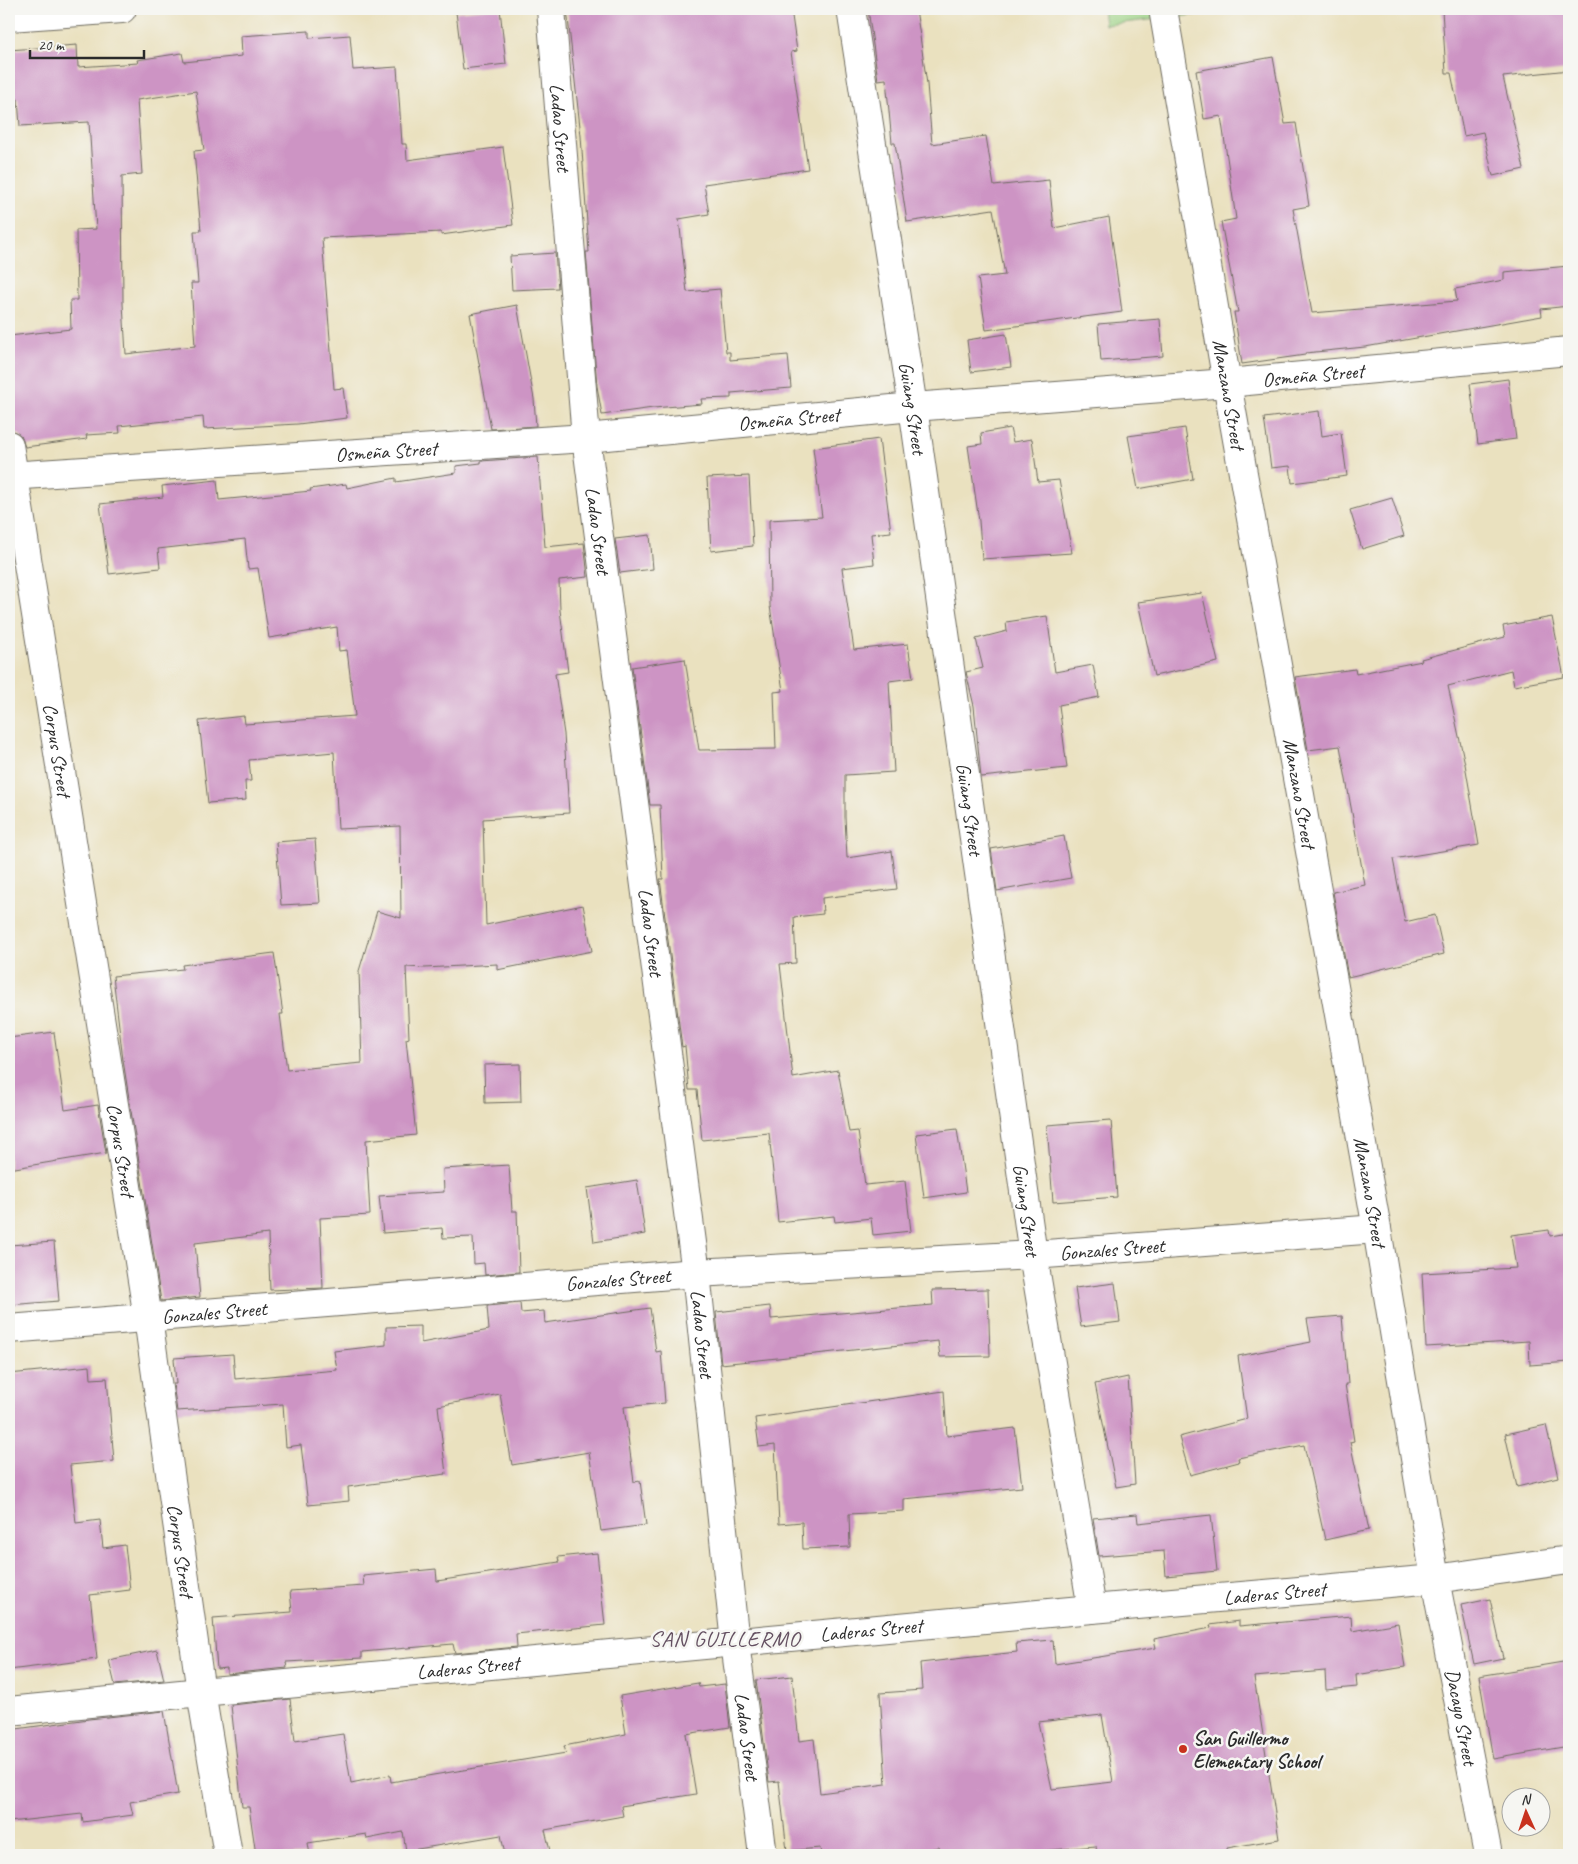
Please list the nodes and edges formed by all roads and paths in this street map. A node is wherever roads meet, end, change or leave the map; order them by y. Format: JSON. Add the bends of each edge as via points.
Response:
{"nodes":[{"id":1,"x":122,"y":9,"type":"edge"},
{"id":2,"x":551,"y":9,"type":"edge"},
{"id":3,"x":850,"y":9,"type":"edge"},
{"id":4,"x":1163,"y":9,"type":"edge"},
{"id":5,"x":9,"y":17,"type":"edge"},
{"id":6,"x":1569,"y":351,"type":"edge"},
{"id":7,"x":1227,"y":383,"type":"junction"},
{"id":8,"x":913,"y":407,"type":"junction"},
{"id":9,"x":586,"y":438,"type":"junction"},
{"id":10,"x":9,"y":445,"type":"edge"},
{"id":11,"x":11,"y":475,"type":"edge"},
{"id":12,"x":1378,"y":1229,"type":"junction"},
{"id":13,"x":1034,"y":1255,"type":"junction"},
{"id":14,"x":696,"y":1273,"type":"junction"},
{"id":15,"x":148,"y":1318,"type":"junction"},
{"id":16,"x":9,"y":1329,"type":"edge"},
{"id":17,"x":1569,"y":1560,"type":"edge"},
{"id":18,"x":1435,"y":1579,"type":"junction"},
{"id":19,"x":1092,"y":1609,"type":"junction"},
{"id":20,"x":735,"y":1643,"type":"junction"},
{"id":21,"x":202,"y":1692,"type":"junction"},
{"id":22,"x":9,"y":1711,"type":"edge"},
{"id":23,"x":228,"y":1855,"type":"edge"},
{"id":24,"x":763,"y":1855,"type":"edge"},
{"id":25,"x":1488,"y":1855,"type":"edge"}],
"edges":[{"from":1,"to":5,"type":"street"},
{"from":2,"to":9,"type":"street","name":"Ladao Street"},
{"from":3,"to":8,"type":"street","name":"Guiang Street"},
{"from":4,"to":7,"type":"street","name":"Manzano Street"},
{"from":6,"to":7,"type":"street","name":"Osmeña Street"},
{"from":7,"to":8,"type":"street","name":"Osmeña Street"},
{"from":7,"to":12,"type":"street","name":"Manzano Street"},
{"from":8,"to":9,"type":"street","name":"Osmeña Street"},
{"from":8,"to":13,"type":"street","name":"Guiang Street"},
{"from":9,"to":11,"type":"street","name":"Osmeña Street"},
{"from":9,"to":14,"type":"street","name":"Ladao Street"},
{"from":10,"to":11,"type":"street","name":"Corpus Street"},
{"from":11,"to":15,"type":"street","name":"Corpus Street"},
{"from":12,"to":13,"type":"street","name":"Gonzales Street"},
{"from":12,"to":18,"type":"street","name":"Manzano Street"},
{"from":13,"to":14,"type":"street","name":"Gonzales Street"},
{"from":13,"to":19,"type":"street","name":"Guiang Street"},
{"from":14,"to":15,"type":"street","name":"Gonzales Street"},
{"from":14,"to":20,"type":"street","name":"Ladao Street"},
{"from":15,"to":16,"type":"street","name":"Gonzales Street"},
{"from":15,"to":21,"type":"street","name":"Corpus Street"},
{"from":17,"to":18,"type":"street","name":"Laderas Street"},
{"from":18,"to":19,"type":"street","name":"Laderas Street"},
{"from":18,"to":25,"type":"street","name":"Dacayo Street"},
{"from":19,"to":20,"type":"street","name":"Laderas Street"},
{"from":20,"to":21,"type":"street","name":"Laderas Street"},
{"from":20,"to":24,"type":"street","name":"Ladao Street"},
{"from":21,"to":22,"type":"street","name":"Laderas Street"},
{"from":21,"to":23,"type":"street","name":"Corpus Street"}]}
